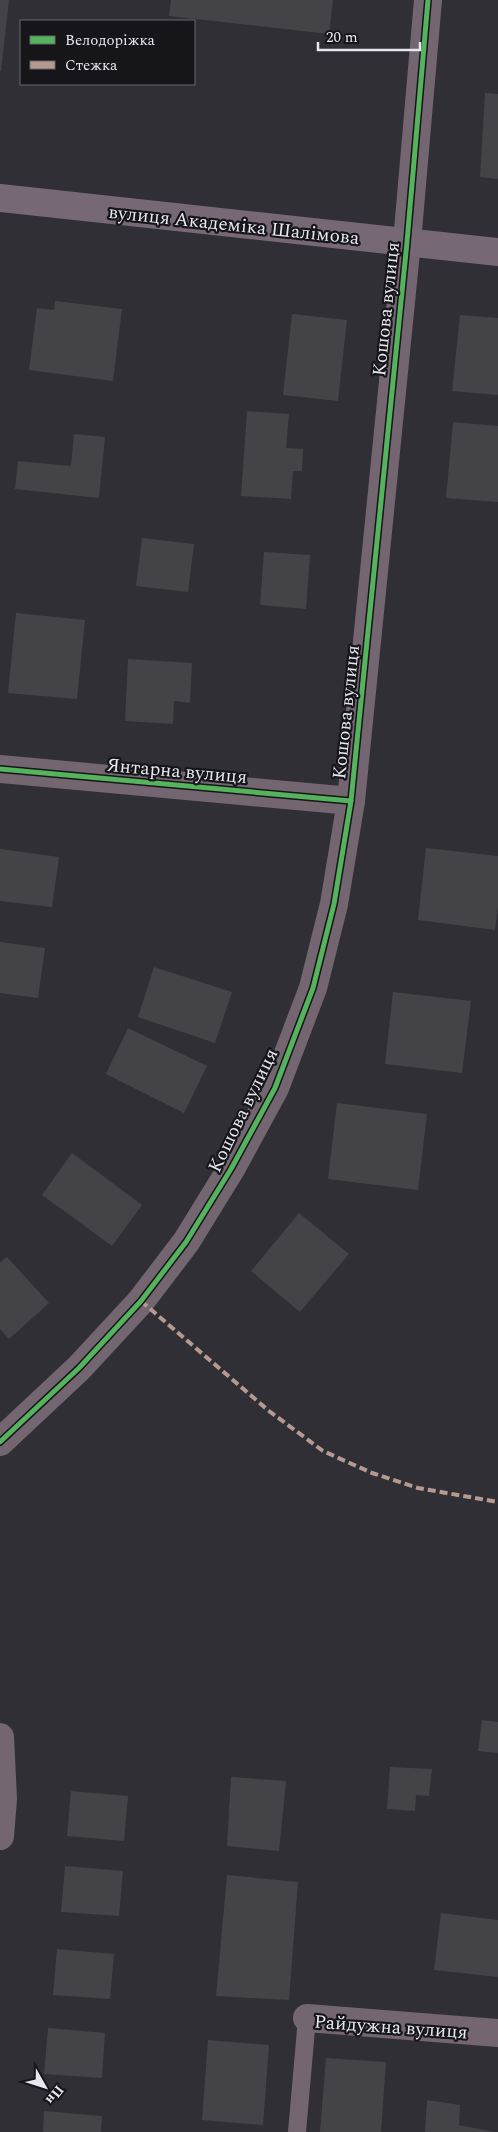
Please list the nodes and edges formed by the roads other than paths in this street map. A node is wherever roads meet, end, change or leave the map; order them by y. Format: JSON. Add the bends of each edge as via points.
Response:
{"nodes":[{"id":1,"x":428,"y":0,"type":"edge"},
{"id":2,"x":0,"y":198,"type":"edge"},
{"id":3,"x":407,"y":242,"type":"junction"},
{"id":4,"x":498,"y":252,"type":"edge"},
{"id":5,"x":0,"y":769,"type":"edge"},
{"id":6,"x":351,"y":802,"type":"junction"},
{"id":7,"x":0,"y":1442,"type":"edge"},
{"id":8,"x":0,"y":1738,"type":"edge"},
{"id":9,"x":0,"y":1836,"type":"edge"},
{"id":10,"x":307,"y":2018,"type":"joint"},
{"id":11,"x":498,"y":2033,"type":"edge"},
{"id":12,"x":297,"y":2132,"type":"edge"}],
"edges":[{"from":1,"to":3,"type":"street","name":"Кошова вулиця"},
{"from":2,"to":3,"type":"main road","name":"вулиця Академіка Шалімова"},
{"from":3,"to":4,"type":"main road","name":"вулиця Академіка Шалімова"},
{"from":3,"to":6,"type":"street","name":"Кошова вулиця"},
{"from":5,"to":6,"type":"street","name":"Янтарна вулиця"},
{"from":6,"to":7,"type":"street","name":"Кошова вулиця","via":[[334,904],[313,988],[275,1088],[231,1169],[186,1242],[140,1301],[79,1368]]},
{"from":8,"to":9,"type":"street","via":[[4,1800]]},
{"from":10,"to":11,"type":"street","name":"Райдужна вулиця"},
{"from":10,"to":12,"type":"lane","name":"Райдужна вулиця"}]}
